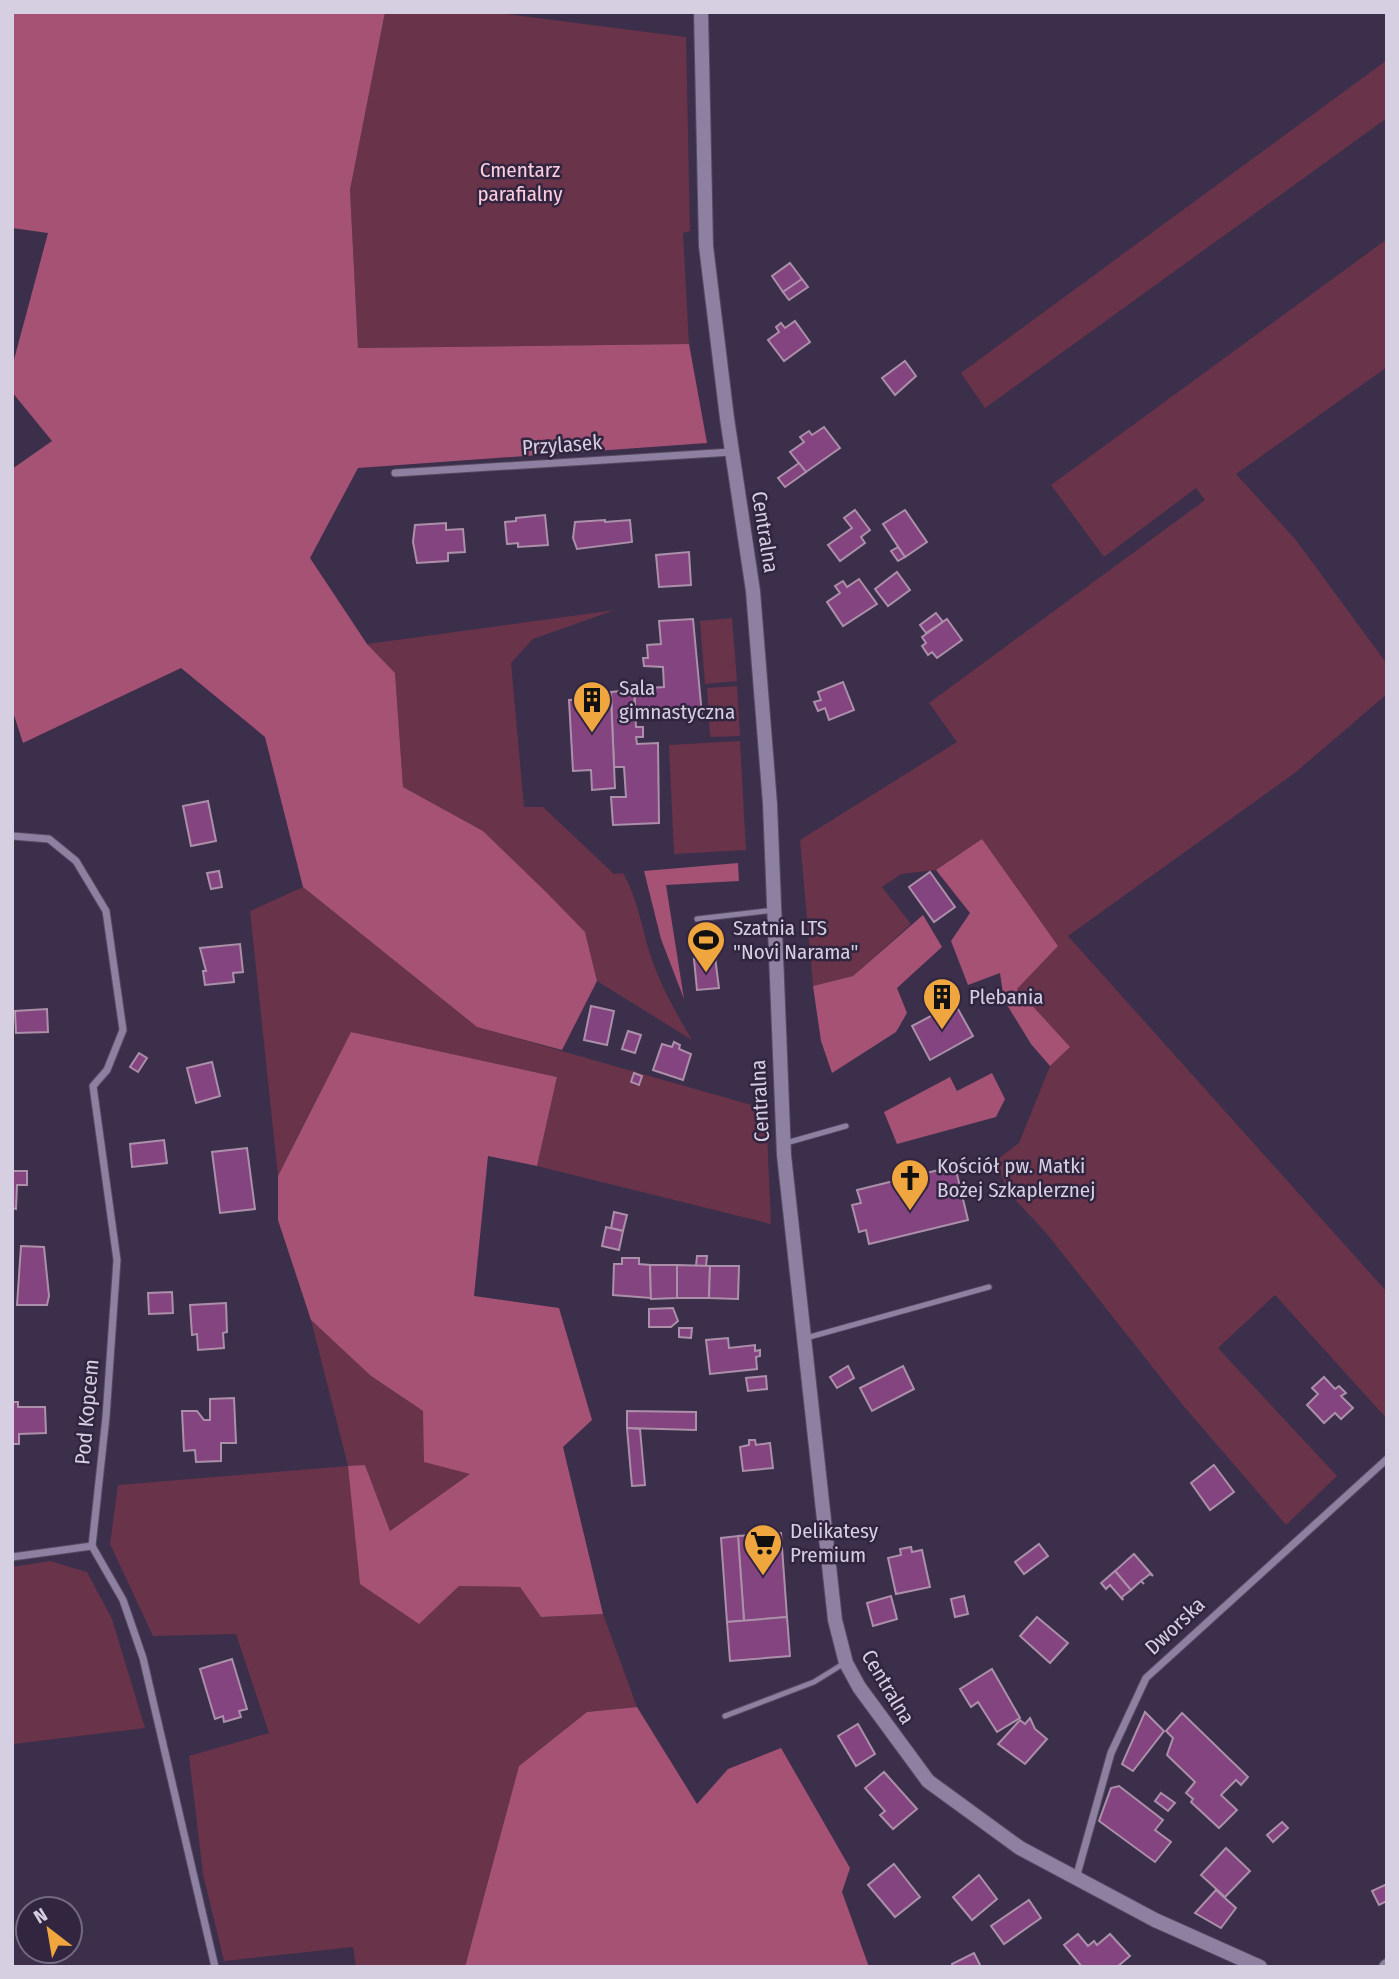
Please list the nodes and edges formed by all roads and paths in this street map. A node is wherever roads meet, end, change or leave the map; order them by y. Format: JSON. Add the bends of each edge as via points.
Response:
{"nodes":[{"id":1,"x":701,"y":12,"type":"edge"},
{"id":2,"x":732,"y":452,"type":"junction"},
{"id":3,"x":395,"y":473,"type":"dead end"},
{"id":4,"x":12,"y":836,"type":"edge"},
{"id":5,"x":774,"y":910,"type":"junction"},
{"id":6,"x":697,"y":919,"type":"dead end"},
{"id":7,"x":846,"y":1126,"type":"dead end"},
{"id":8,"x":783,"y":1144,"type":"junction"},
{"id":9,"x":989,"y":1287,"type":"dead end"},
{"id":10,"x":806,"y":1338,"type":"junction"},
{"id":11,"x":1387,"y":1459,"type":"edge"},
{"id":12,"x":92,"y":1546,"type":"junction"},
{"id":13,"x":12,"y":1557,"type":"edge"},
{"id":14,"x":846,"y":1663,"type":"junction"},
{"id":15,"x":725,"y":1716,"type":"dead end"},
{"id":16,"x":1076,"y":1878,"type":"junction"},
{"id":17,"x":215,"y":1967,"type":"edge"},
{"id":18,"x":1260,"y":1967,"type":"edge"}],
"edges":[{"from":1,"to":2,"type":"street","name":"Centralna","via":[[706,246]]},
{"from":2,"to":3,"type":"street","name":"Przylasek"},
{"from":2,"to":5,"type":"street","name":"Centralna","via":[[753,591]]},
{"from":4,"to":12,"type":"street","name":"Pod Kopcem","via":[[49,839],[76,861],[106,911],[123,1030],[107,1070],[93,1086],[117,1260]]},
{"from":5,"to":6,"type":"lane"},
{"from":5,"to":8,"type":"street","name":"Centralna"},
{"from":7,"to":8,"type":"lane"},
{"from":8,"to":10,"type":"street","name":"Centralna"},
{"from":9,"to":10,"type":"lane"},
{"from":10,"to":14,"type":"street","name":"Centralna","via":[[835,1620]]},
{"from":11,"to":16,"type":"street","name":"Dworska","via":[[1146,1678],[1111,1752]]},
{"from":12,"to":13,"type":"street"},
{"from":12,"to":17,"type":"street","via":[[123,1601],[143,1658]]},
{"from":14,"to":15,"type":"lane","via":[[814,1682]]},
{"from":14,"to":16,"type":"street","name":"Centralna","via":[[879,1718],[928,1781],[1020,1848]]},
{"from":16,"to":18,"type":"street","name":"Centralna"}]}
